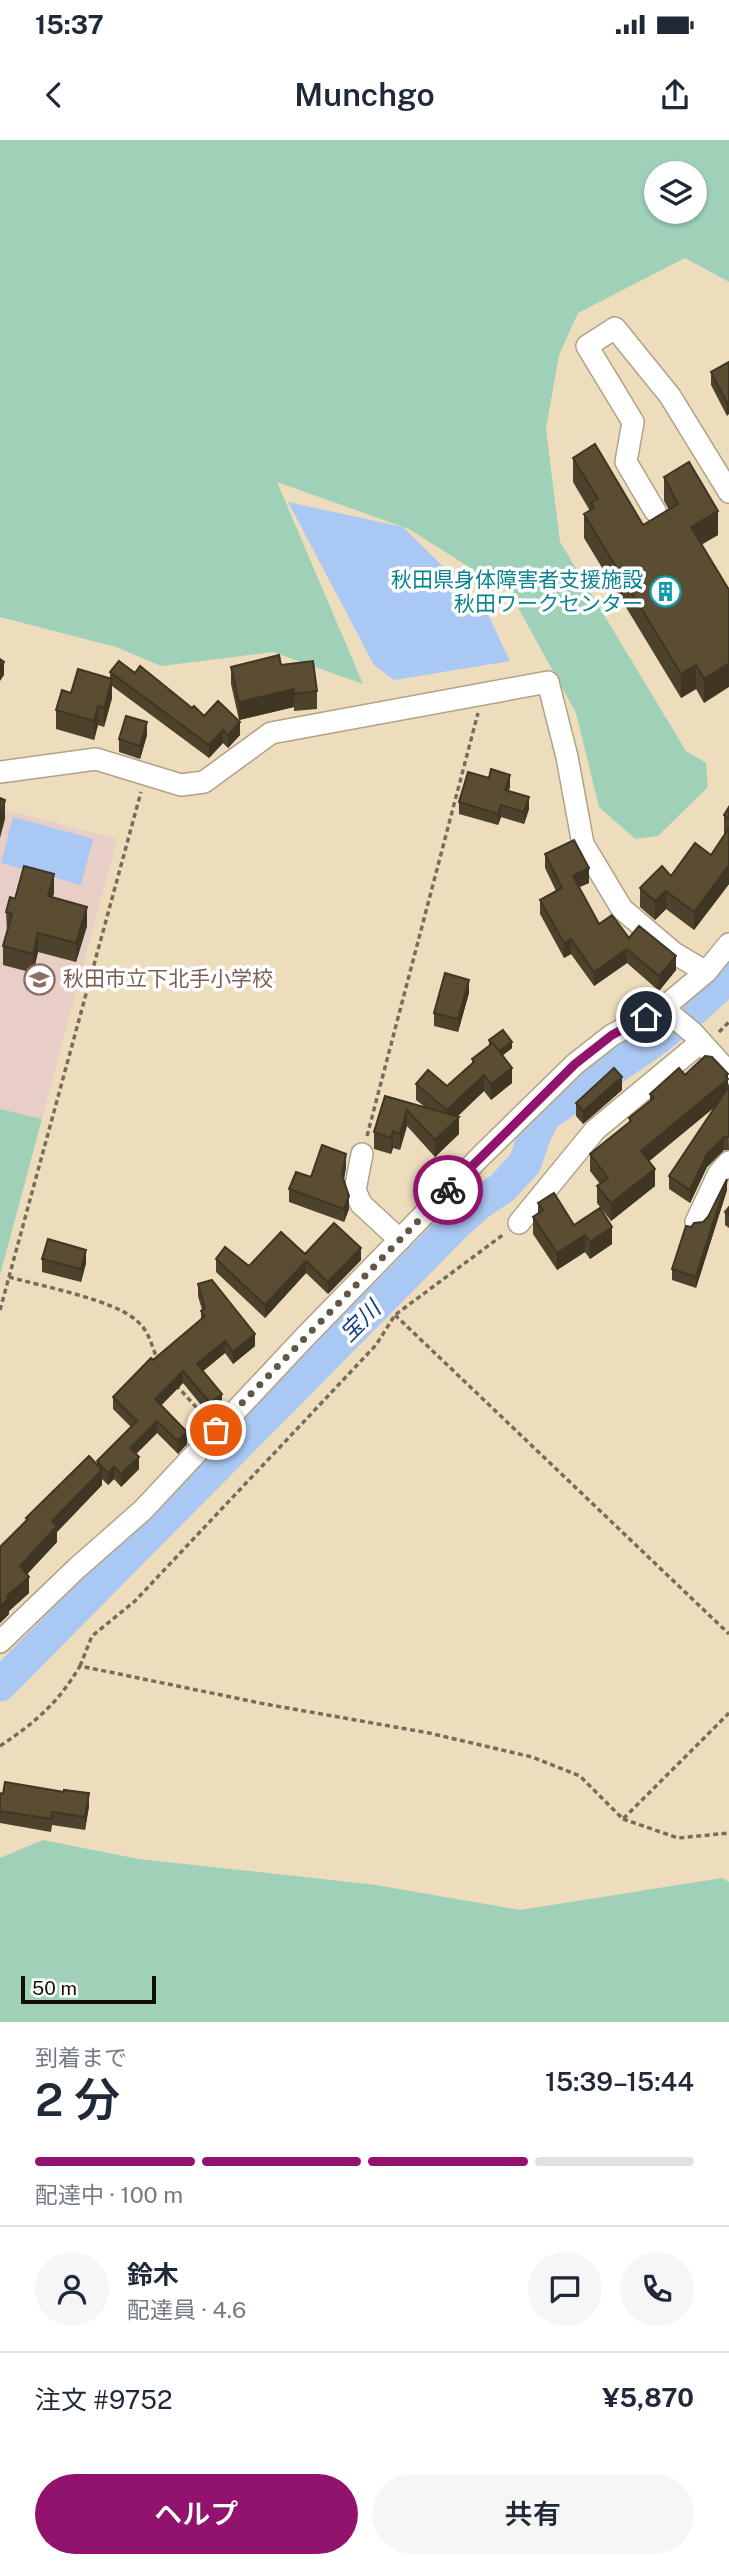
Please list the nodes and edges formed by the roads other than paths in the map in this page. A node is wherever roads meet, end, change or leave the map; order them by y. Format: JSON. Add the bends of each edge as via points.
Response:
{"nodes":[{"id":1,"x":729,"y":492,"type":"edge"},
{"id":2,"x":655,"y":511,"type":"dead end"},
{"id":3,"x":0,"y":772,"type":"edge"},
{"id":4,"x":729,"y":944,"type":"edge"},
{"id":5,"x":706,"y":972,"type":"junction"},
{"id":6,"x":666,"y":1011,"type":"junction"},
{"id":7,"x":697,"y":1037,"type":"junction"},
{"id":8,"x":729,"y":1073,"type":"edge"},
{"id":9,"x":362,"y":1154,"type":"road end"},
{"id":10,"x":729,"y":1162,"type":"edge"},
{"id":11,"x":696,"y":1222,"type":"edge"},
{"id":12,"x":519,"y":1223,"type":"road end"},
{"id":13,"x":400,"y":1240,"type":"junction"},
{"id":14,"x":0,"y":1642,"type":"edge"}],
"edges":[{"from":1,"to":2,"type":"street","via":[[670,396],[615,328],[587,346],[633,422],[626,462]]},
{"from":3,"to":5,"type":"street","via":[[96,759],[181,785],[194,784],[204,782],[271,733],[548,682],[583,844],[622,909],[674,953]]},
{"from":4,"to":5,"type":"street"},
{"from":5,"to":6,"type":"street"},
{"from":6,"to":7,"type":"street"},
{"from":6,"to":13,"type":"street","via":[[612,1035],[575,1064]]},
{"from":7,"to":8,"type":"street"},
{"from":7,"to":12,"type":"street","via":[[595,1130]]},
{"from":9,"to":13,"type":"street","via":[[355,1190],[362,1204]]},
{"from":10,"to":11,"type":"street"},
{"from":13,"to":14,"type":"street","via":[[143,1510]]}]}
